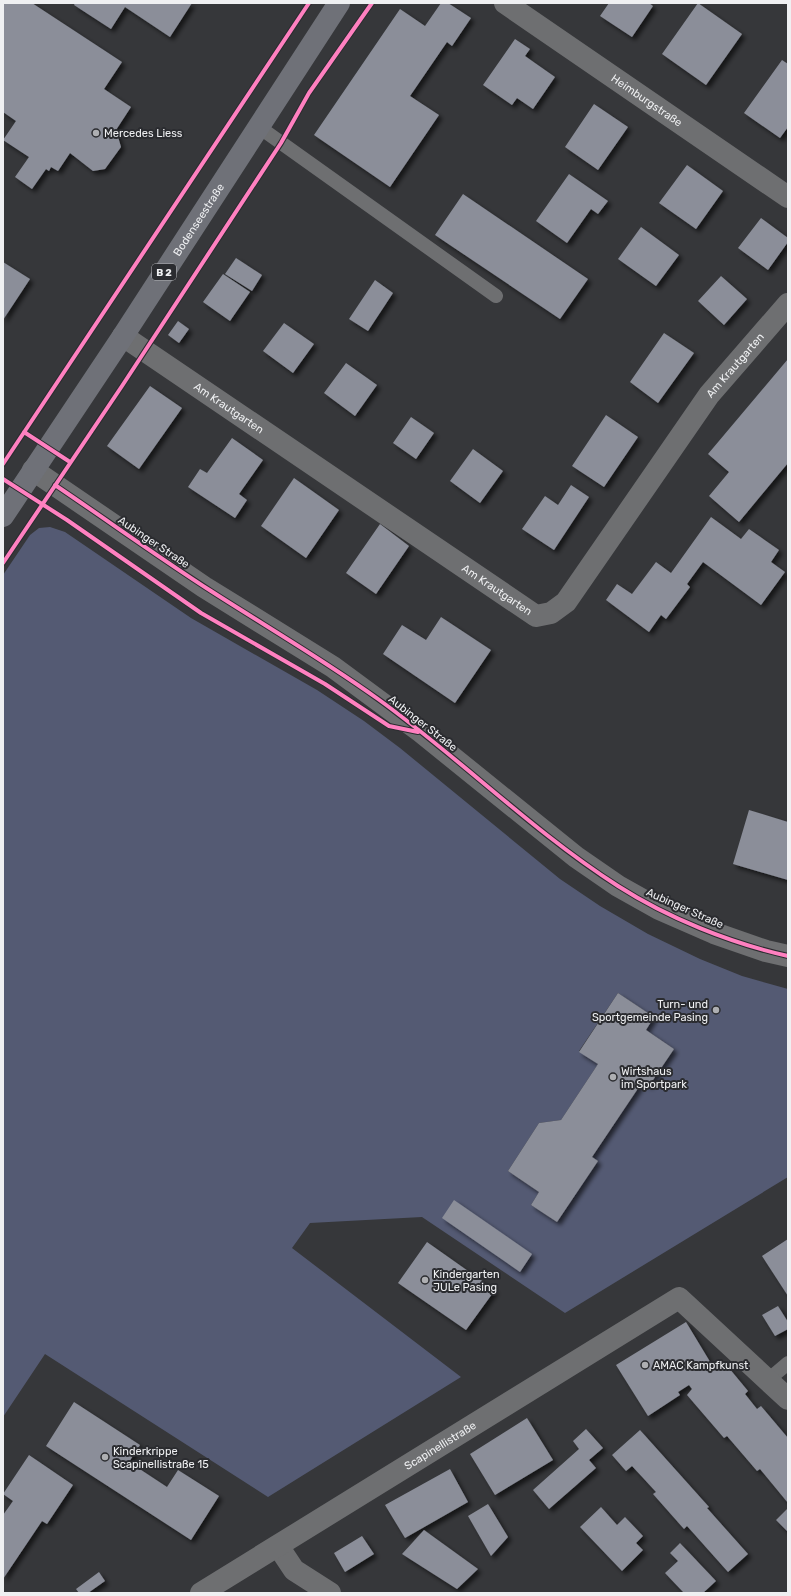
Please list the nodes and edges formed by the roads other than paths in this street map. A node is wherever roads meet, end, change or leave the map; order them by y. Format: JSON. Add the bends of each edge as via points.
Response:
{"nodes":[{"id":1,"x":339,"y":3,"type":"edge"},
{"id":2,"x":505,"y":3,"type":"edge"},
{"id":3,"x":259,"y":127,"type":"junction"},
{"id":4,"x":788,"y":197,"type":"edge"},
{"id":5,"x":496,"y":296,"type":"dead end"},
{"id":6,"x":788,"y":304,"type":"edge"},
{"id":7,"x":123,"y":336,"type":"junction"},
{"id":8,"x":33,"y":470,"type":"junction"},
{"id":9,"x":3,"y":516,"type":"edge"},
{"id":10,"x":788,"y":956,"type":"edge"},
{"id":11,"x":788,"y":1363,"type":"edge"},
{"id":12,"x":768,"y":1380,"type":"junction"},
{"id":13,"x":788,"y":1399,"type":"edge"},
{"id":14,"x":278,"y":1546,"type":"junction"},
{"id":15,"x":201,"y":1593,"type":"edge"},
{"id":16,"x":330,"y":1593,"type":"edge"}],
"edges":[{"from":1,"to":3,"type":"main road","name":"Bodenseestraße","number":"B 2"},
{"from":2,"to":4,"type":"street","name":"Heimburgstraße"},
{"from":3,"to":5,"type":"lane"},
{"from":3,"to":7,"type":"main road","name":"Bodenseestraße","number":"B 2"},
{"from":6,"to":7,"type":"street","name":"Am Krautgarten","via":[[709,395],[566,602],[551,613],[536,616]]},
{"from":7,"to":8,"type":"main road","name":"Bodenseestraße","number":"B 2"},
{"from":8,"to":9,"type":"main road","name":"Bodenseestraße","number":"B 2"},
{"from":8,"to":10,"type":"street","name":"Aubinger Straße","via":[[204,587],[333,667],[421,732],[576,857],[618,886],[659,909],[714,933]]},
{"from":11,"to":12,"type":"lane"},
{"from":12,"to":13,"type":"street"},
{"from":12,"to":14,"type":"street","name":"Scapinellistraße","via":[[679,1298]]},
{"from":14,"to":15,"type":"street","name":"Scapinellistraße"},
{"from":14,"to":16,"type":"street","via":[[294,1570]]}]}
